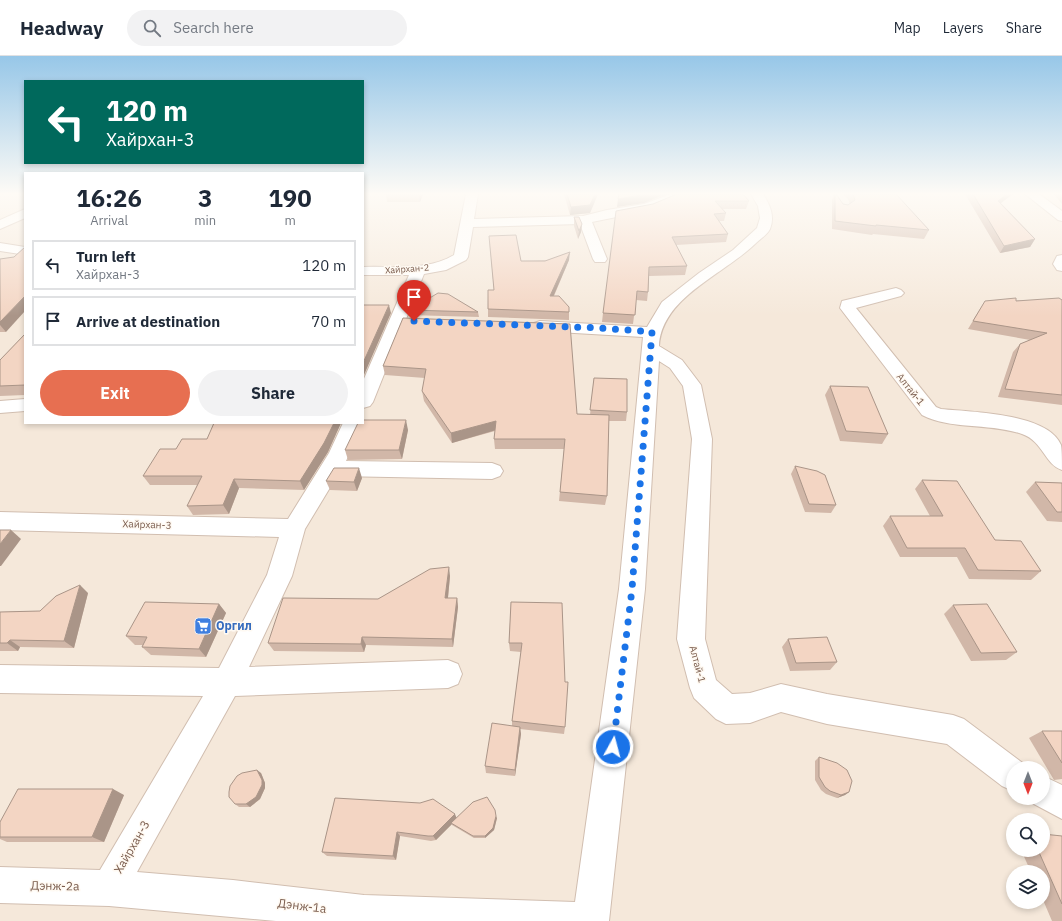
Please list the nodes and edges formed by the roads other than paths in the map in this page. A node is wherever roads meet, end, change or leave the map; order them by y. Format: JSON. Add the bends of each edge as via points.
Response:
{"nodes":[{"id":1,"x":466,"y":234,"type":"edge"},
{"id":2,"x":591,"y":234,"type":"edge"},
{"id":3,"x":757,"y":234,"type":"edge"},
{"id":4,"x":0,"y":247,"type":"edge"},
{"id":5,"x":20,"y":250,"type":"edge"},
{"id":6,"x":600,"y":259,"type":"dead end"},
{"id":7,"x":1062,"y":259,"type":"edge"},
{"id":8,"x":1062,"y":267,"type":"edge"},
{"id":9,"x":418,"y":270,"type":"junction"},
{"id":10,"x":364,"y":271,"type":"edge"},
{"id":11,"x":896,"y":293,"type":"dead end"},
{"id":12,"x":523,"y":325,"type":"edge"},
{"id":13,"x":651,"y":340,"type":"junction"},
{"id":14,"x":364,"y":400,"type":"edge"},
{"id":15,"x":24,"y":405,"type":"edge"},
{"id":16,"x":0,"y":407,"type":"edge"},
{"id":17,"x":353,"y":424,"type":"edge"},
{"id":18,"x":1062,"y":462,"type":"edge"},
{"id":19,"x":331,"y":468,"type":"junction"},
{"id":20,"x":492,"y":471,"type":"dead end"},
{"id":21,"x":0,"y":521,"type":"edge"},
{"id":22,"x":294,"y":528,"type":"junction"},
{"id":23,"x":448,"y":674,"type":"dead end"},
{"id":24,"x":0,"y":679,"type":"edge"},
{"id":25,"x":227,"y":682,"type":"junction"},
{"id":26,"x":1006,"y":771,"type":"edge"},
{"id":27,"x":1050,"y":796,"type":"edge"},
{"id":28,"x":1062,"y":803,"type":"edge"},
{"id":29,"x":0,"y":885,"type":"edge"},
{"id":30,"x":109,"y":888,"type":"junction"},
{"id":31,"x":591,"y":921,"type":"edge"}],
"edges":[{"from":1,"to":9,"type":"street","name":"Хайрхан-2","via":[[461,257],[453,264]]},
{"from":2,"to":6,"type":"street"},
{"from":3,"to":13,"type":"street","via":[[738,253],[704,276],[668,306]]},
{"from":4,"to":5,"type":"street"},
{"from":7,"to":8,"type":"street"},
{"from":9,"to":10,"type":"street","name":"Хайрхан-2"},
{"from":9,"to":14,"type":"street","via":[[406,321]]},
{"from":11,"to":18,"type":"street","name":"Алтай-1","via":[[848,304],[848,308],[928,411],[937,415],[1022,427],[1037,432],[1045,438]]},
{"from":12,"to":13,"type":"street","via":[[601,328]]},
{"from":13,"to":26,"type":"street","name":"Алтай-1","via":[[676,364],[692,385],[702,439],[691,639],[704,688],[726,709],[750,708],[781,698],[827,709],[954,730]]},
{"from":13,"to":31,"type":"street","via":[[632,589]]},
{"from":15,"to":16,"type":"street"},
{"from":17,"to":19,"type":"street","name":"Хайрхан-3"},
{"from":19,"to":20,"type":"street"},
{"from":19,"to":22,"type":"street","name":"Хайрхан-3"},
{"from":21,"to":22,"type":"street","name":"Хайрхан-3"},
{"from":22,"to":25,"type":"street","name":"Хайрхан-3","via":[[279,576]]},
{"from":23,"to":25,"type":"street"},
{"from":24,"to":25,"type":"street"},
{"from":25,"to":30,"type":"street","name":"Хайрхан-3"},
{"from":27,"to":28,"type":"street"},
{"from":29,"to":30,"type":"street","name":"Дэнж-2а"},
{"from":30,"to":31,"type":"street","name":"Дэнж-1а","via":[[232,898],[364,913]]}]}
